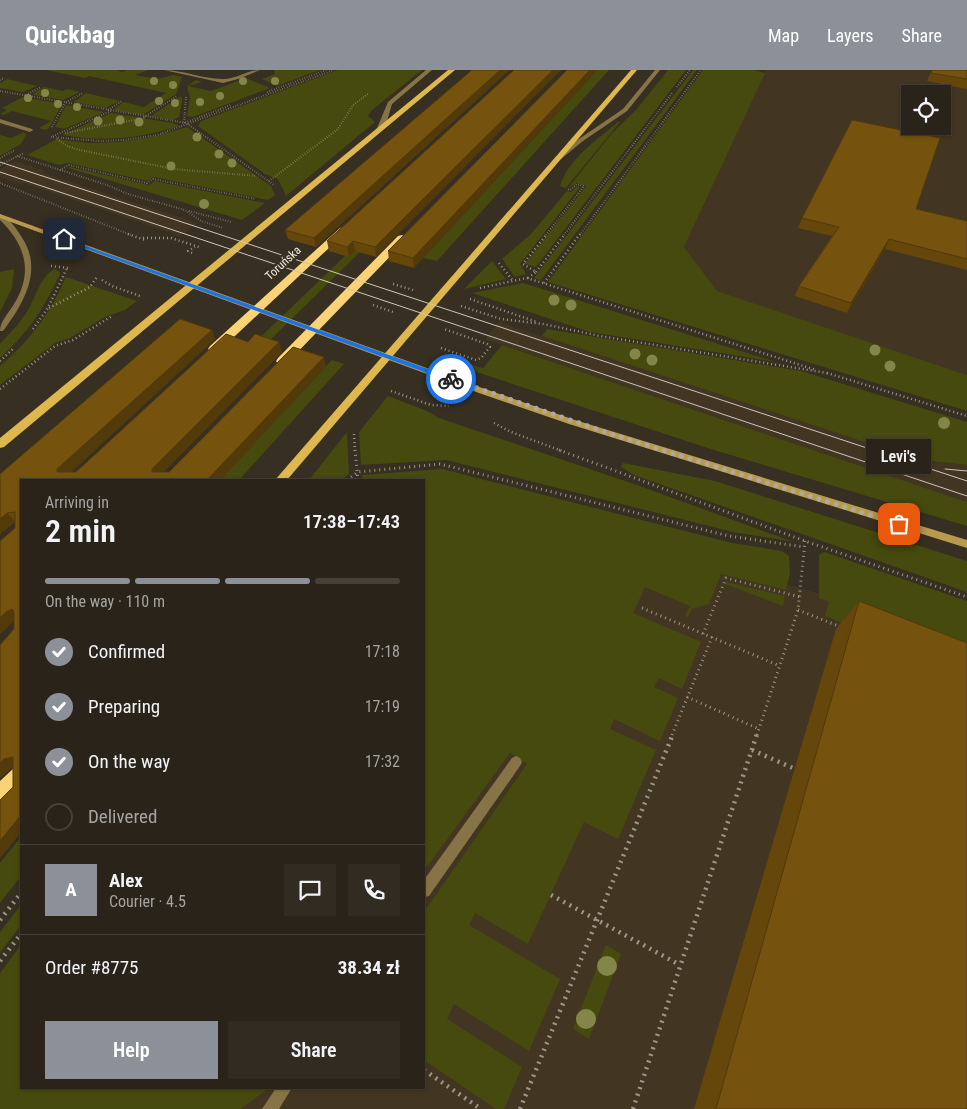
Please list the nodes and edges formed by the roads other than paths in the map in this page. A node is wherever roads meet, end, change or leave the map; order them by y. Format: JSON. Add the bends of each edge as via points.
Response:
{"nodes":[{"id":1,"x":166,"y":70,"type":"edge"},
{"id":2,"x":258,"y":70,"type":"edge"},
{"id":3,"x":429,"y":70,"type":"edge"},
{"id":4,"x":452,"y":70,"type":"edge"},
{"id":5,"x":634,"y":70,"type":"edge"},
{"id":6,"x":658,"y":70,"type":"edge"},
{"id":7,"x":0,"y":121,"type":"edge"},
{"id":8,"x":30,"y":130,"type":"dead end"},
{"id":9,"x":376,"y":133,"type":"junction"},
{"id":10,"x":555,"y":162,"type":"junction"},
{"id":11,"x":0,"y":216,"type":"edge"},
{"id":12,"x":349,"y":225,"type":"edge"},
{"id":13,"x":408,"y":233,"type":"edge"},
{"id":14,"x":0,"y":329,"type":"edge"},
{"id":15,"x":203,"y":359,"type":"edge"},
{"id":16,"x":276,"y":367,"type":"edge"},
{"id":17,"x":0,"y":444,"type":"edge"},
{"id":18,"x":282,"y":479,"type":"edge"},
{"id":19,"x":967,"y":544,"type":"edge"},
{"id":20,"x":516,"y":762,"type":"dead end"},
{"id":21,"x":20,"y":774,"type":"edge"},
{"id":22,"x":20,"y":783,"type":"edge"},
{"id":23,"x":0,"y":794,"type":"edge"},
{"id":24,"x":0,"y":806,"type":"edge"},
{"id":25,"x":425,"y":890,"type":"edge"},
{"id":26,"x":284,"y":1089,"type":"edge"},
{"id":27,"x":270,"y":1109,"type":"edge"}],
"edges":[{"from":1,"to":2,"type":"street","via":[[223,81]]},
{"from":3,"to":9,"type":"street","via":[[390,103],[384,122]]},
{"from":4,"to":9,"type":"main road"},
{"from":5,"to":10,"type":"main road"},
{"from":6,"to":10,"type":"street","via":[[625,110]]},
{"from":7,"to":8,"type":"street"},
{"from":9,"to":17,"type":"main road"},
{"from":10,"to":18,"type":"main road"},
{"from":11,"to":14,"type":"street","via":[[21,239],[29,265],[22,298]]},
{"from":11,"to":19,"type":"street","via":[[452,380],[701,463]]},
{"from":12,"to":15,"type":"highway","name":"Toruńska"},
{"from":13,"to":16,"type":"highway"},
{"from":20,"to":25,"type":"street"},
{"from":21,"to":23,"type":"highway"},
{"from":22,"to":24,"type":"street"},
{"from":26,"to":27,"type":"street"}]}
